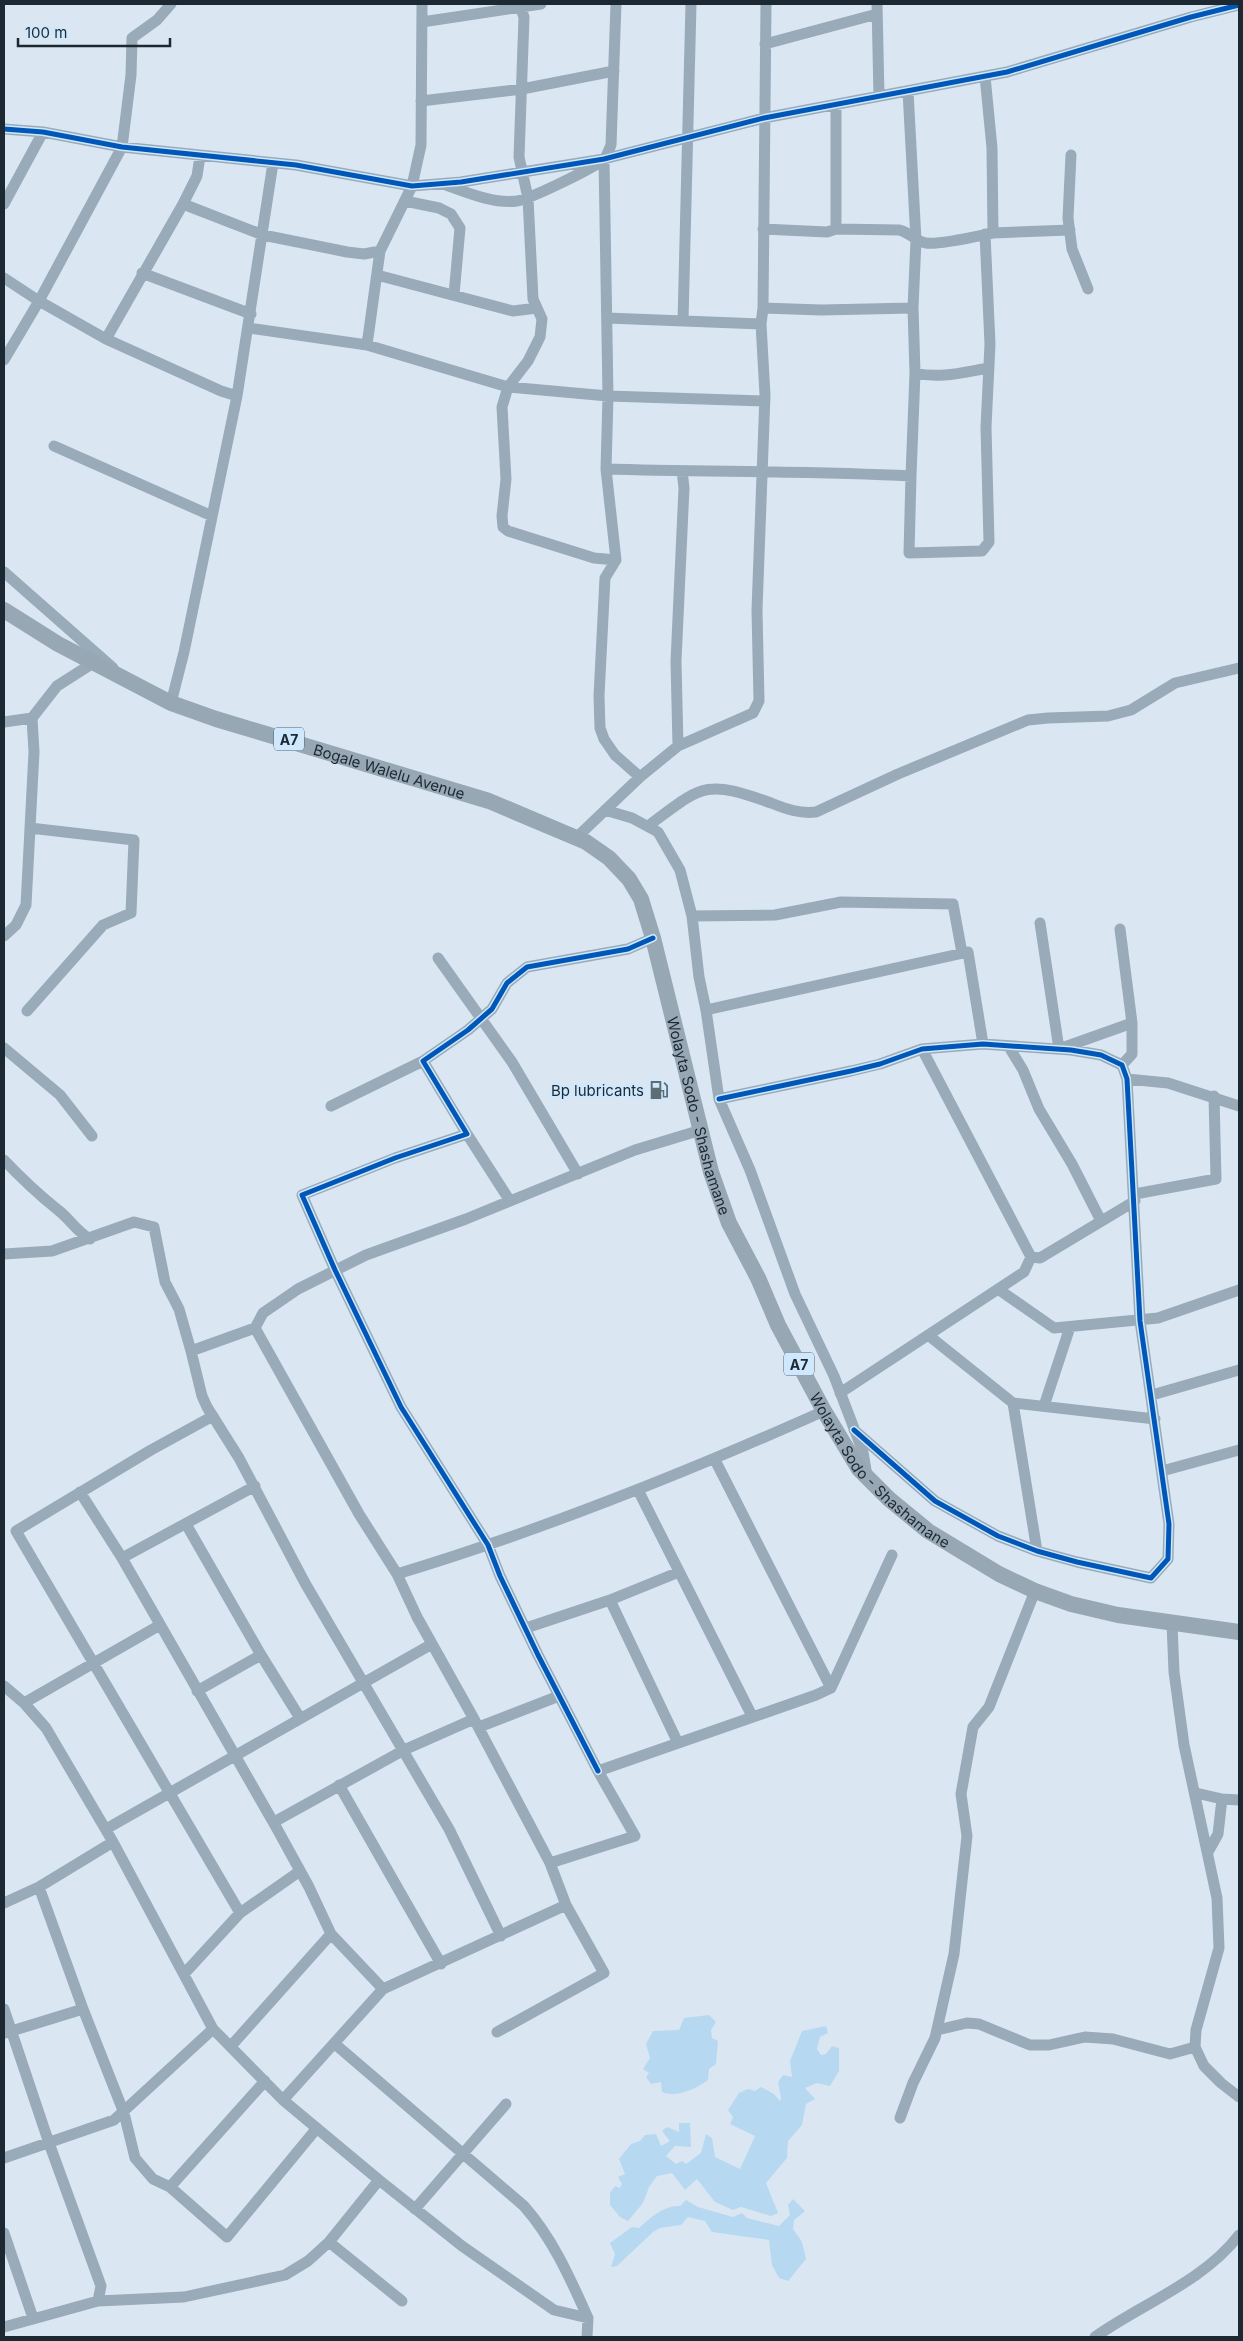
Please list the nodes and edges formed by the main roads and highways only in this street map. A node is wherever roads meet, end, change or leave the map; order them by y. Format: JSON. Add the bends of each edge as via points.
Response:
{"nodes":[{"id":1,"x":4,"y":610,"type":"edge"},
{"id":2,"x":609,"y":858,"type":"joint"},
{"id":3,"x":1239,"y":1632,"type":"edge"}],
"edges":[{"from":1,"to":2,"type":"highway","name":"Bogale Walelu Avenue","number":"A7","via":[[58,644],[171,702],[216,719],[489,802],[581,840]]},
{"from":2,"to":3,"type":"highway","name":"Wolayta Sodo - Shashamane","number":"A7","via":[[629,879],[641,899],[711,1172],[729,1223],[778,1325],[859,1469],[928,1531],[999,1574],[1035,1591],[1109,1613]]}]}
